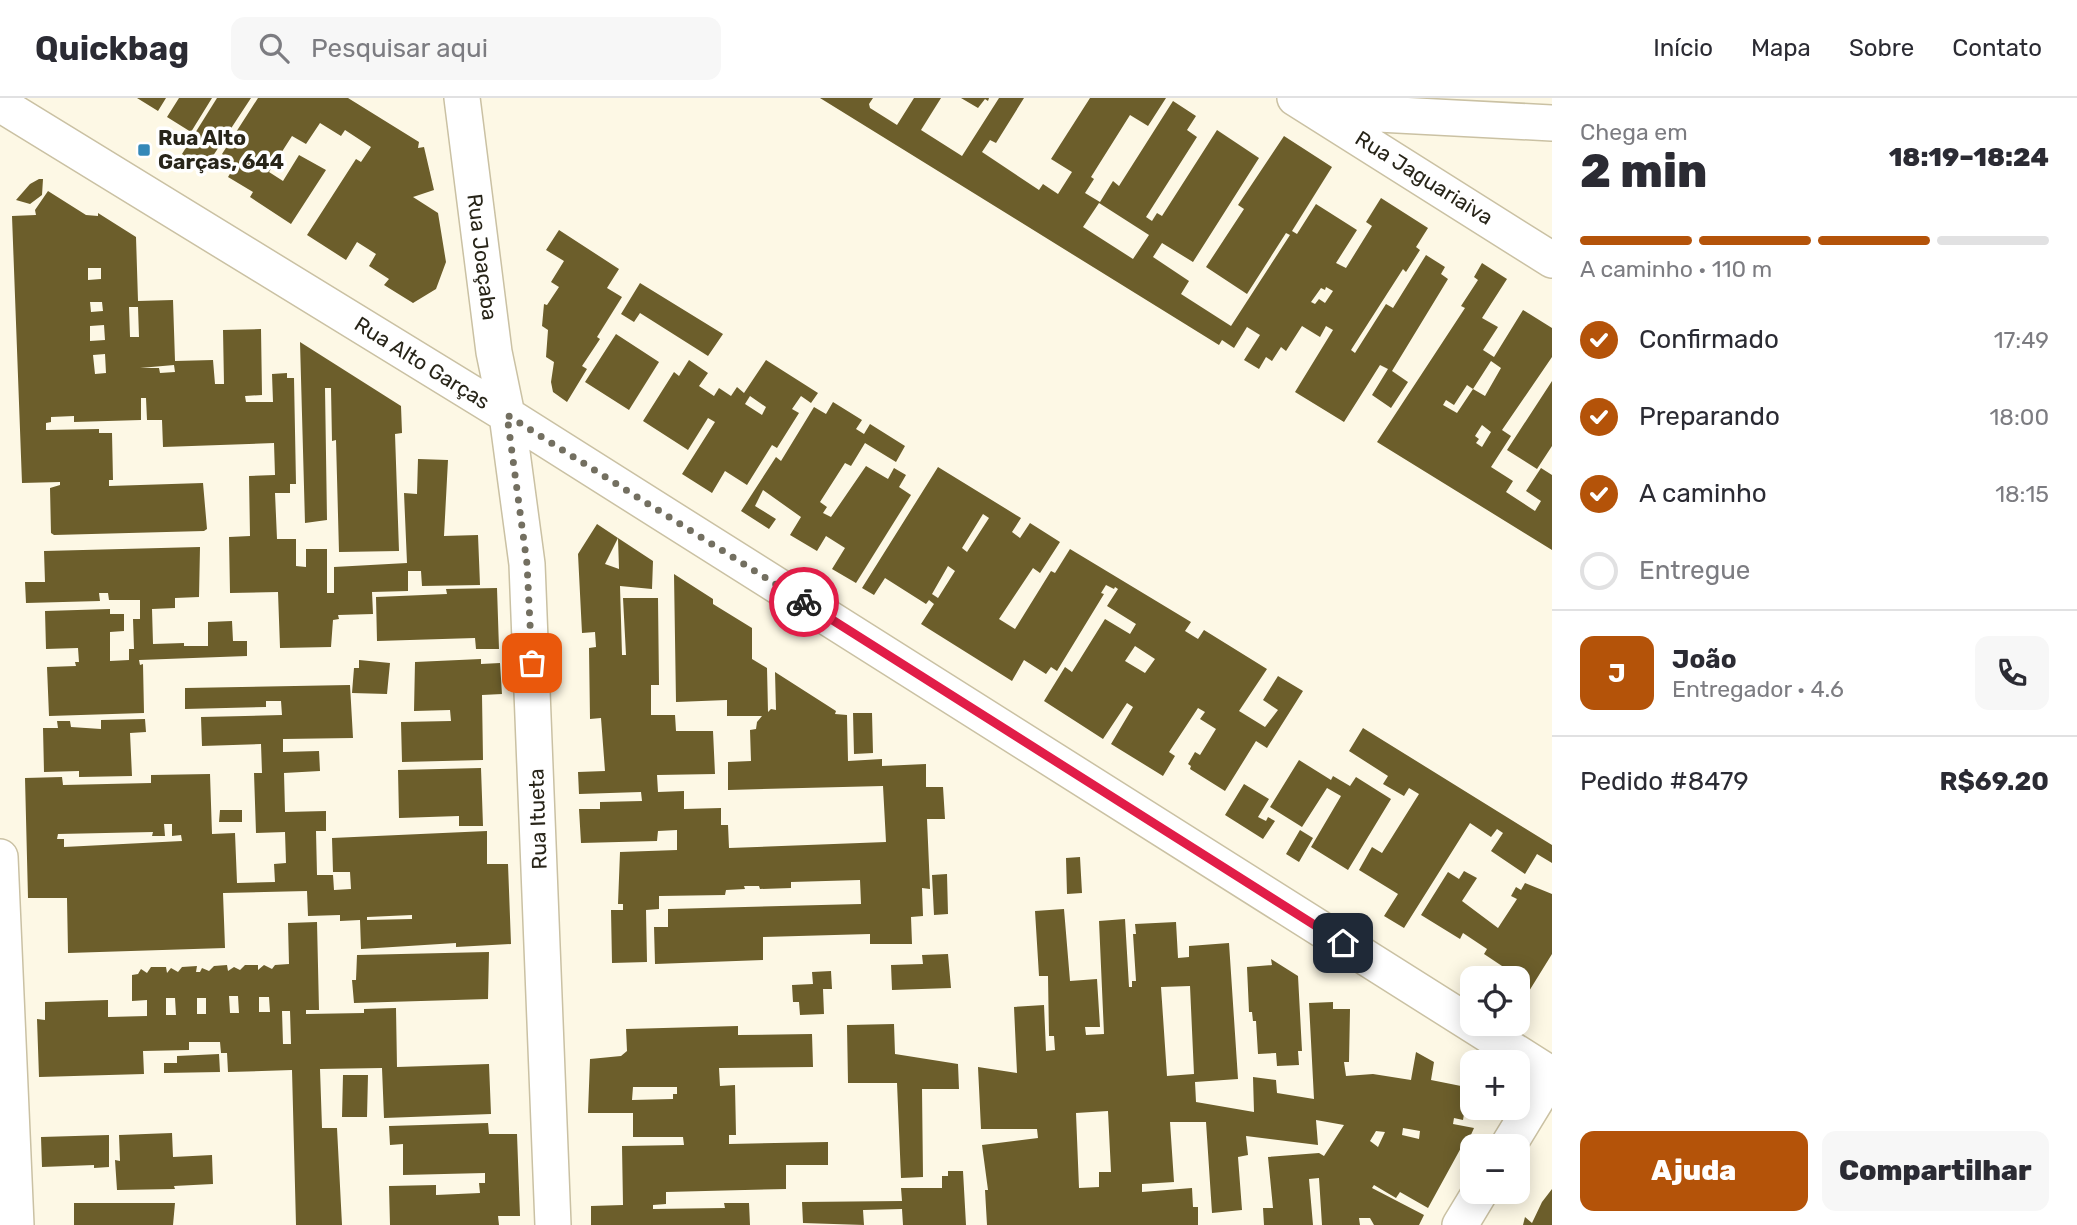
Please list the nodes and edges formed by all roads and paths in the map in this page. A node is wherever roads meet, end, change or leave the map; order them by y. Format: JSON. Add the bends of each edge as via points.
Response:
{"nodes":[{"id":1,"x":462,"y":98,"type":"edge"},
{"id":2,"x":0,"y":104,"type":"edge"},
{"id":3,"x":1306,"y":105,"type":"edge"},
{"id":4,"x":1552,"y":123,"type":"edge"},
{"id":5,"x":1552,"y":260,"type":"edge"},
{"id":6,"x":507,"y":415,"type":"junction"},
{"id":7,"x":0,"y":857,"type":"edge"},
{"id":8,"x":1552,"y":1075,"type":"edge"},
{"id":9,"x":1515,"y":1134,"type":"edge"},
{"id":10,"x":1473,"y":1204,"type":"edge"},
{"id":11,"x":16,"y":1225,"type":"edge"},
{"id":12,"x":553,"y":1225,"type":"edge"},
{"id":13,"x":1460,"y":1225,"type":"edge"}],
"edges":[{"from":1,"to":6,"type":"street","name":"Rua Joaçaba","via":[[494,352]]},
{"from":2,"to":6,"type":"street","name":"Rua Alto Garças"},
{"from":3,"to":4,"type":"street"},
{"from":3,"to":5,"type":"street","name":"Rua Jaguariaiva"},
{"from":6,"to":8,"type":"street","name":"Rua Alto Garças"},
{"from":6,"to":12,"type":"street","name":"Rua Itueta","via":[[527,564]]},
{"from":7,"to":11,"type":"street"},
{"from":8,"to":9,"type":"street"},
{"from":10,"to":13,"type":"street"}]}
